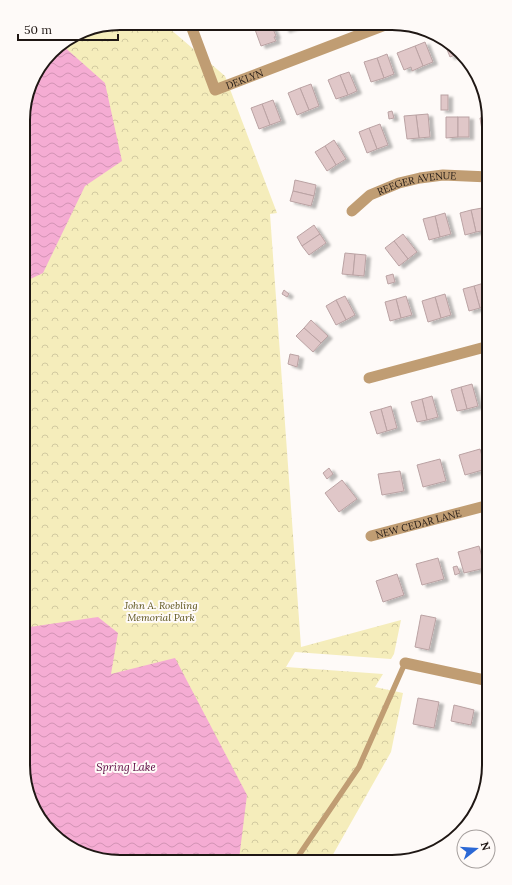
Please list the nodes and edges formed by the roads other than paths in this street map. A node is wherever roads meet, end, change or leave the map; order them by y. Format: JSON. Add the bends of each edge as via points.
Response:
{"nodes":[{"id":1,"x":193,"y":30,"type":"edge"},
{"id":2,"x":372,"y":30,"type":"edge"},
{"id":3,"x":482,"y":177,"type":"edge"},
{"id":4,"x":352,"y":211,"type":"dead end"},
{"id":5,"x":482,"y":348,"type":"edge"},
{"id":6,"x":369,"y":378,"type":"dead end"},
{"id":7,"x":482,"y":507,"type":"edge"},
{"id":8,"x":371,"y":536,"type":"dead end"},
{"id":9,"x":405,"y":663,"type":"joint"},
{"id":10,"x":482,"y":680,"type":"edge"},
{"id":11,"x":299,"y":855,"type":"edge"}],
"edges":[{"from":1,"to":2,"type":"street","name":"DEKLYN","via":[[215,90]]},
{"from":3,"to":4,"type":"street","name":"REEGER AVENUE","via":[[442,176],[399,183],[370,195]]},
{"from":5,"to":6,"type":"street"},
{"from":7,"to":8,"type":"street","name":"NEW CEDAR LANE"},
{"from":9,"to":10,"type":"street"},
{"from":9,"to":11,"type":"lane","via":[[358,767]]}]}
